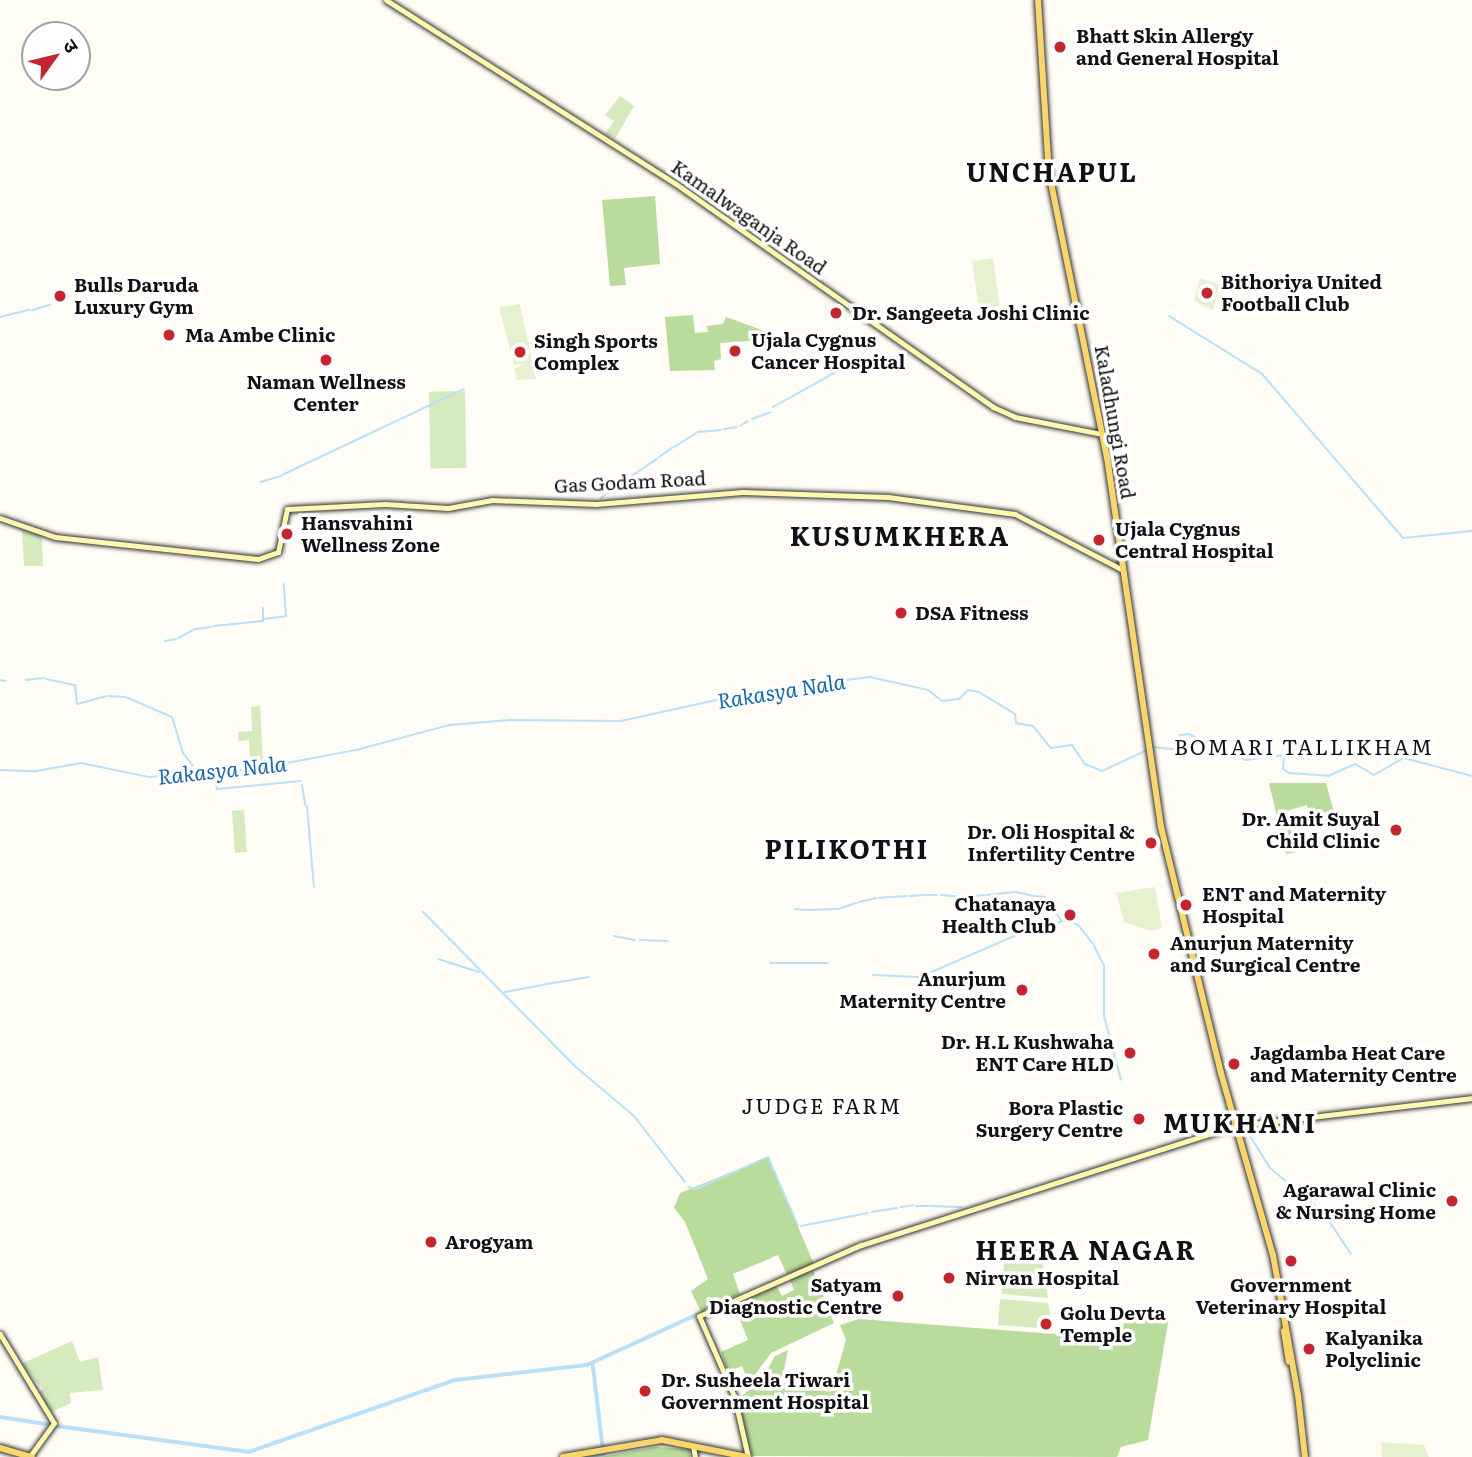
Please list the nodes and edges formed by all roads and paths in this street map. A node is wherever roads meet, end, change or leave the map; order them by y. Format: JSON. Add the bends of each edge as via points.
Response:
{"nodes":[{"id":1,"x":386,"y":0,"type":"edge"},
{"id":2,"x":1040,"y":0,"type":"edge"},
{"id":3,"x":1101,"y":435,"type":"junction"},
{"id":4,"x":0,"y":519,"type":"edge"},
{"id":5,"x":1120,"y":570,"type":"junction"},
{"id":6,"x":1472,"y":1098,"type":"edge"},
{"id":7,"x":1236,"y":1126,"type":"junction"},
{"id":8,"x":0,"y":1334,"type":"edge"},
{"id":9,"x":693,"y":1446,"type":"junction"},
{"id":10,"x":0,"y":1450,"type":"edge"},
{"id":11,"x":745,"y":1456,"type":"edge"},
{"id":12,"x":18,"y":1457,"type":"edge"},
{"id":13,"x":31,"y":1457,"type":"edge"},
{"id":14,"x":563,"y":1457,"type":"edge"},
{"id":15,"x":695,"y":1457,"type":"edge"},
{"id":16,"x":1303,"y":1457,"type":"edge"}],
"edges":[{"from":1,"to":3,"type":"main road","name":"Kamalwaganja Road","via":[[676,184],[993,407],[1015,417]]},
{"from":2,"to":3,"type":"main road","name":"Kaladhungi Road","via":[[1046,136]]},
{"from":3,"to":5,"type":"main road","name":"Kaladhungi Road"},
{"from":4,"to":5,"type":"main road","name":"Gas Godam Road","via":[[55,537],[258,559],[278,552],[287,509],[385,504],[448,508],[492,500],[596,504],[743,492],[888,497],[1015,514]]},
{"from":5,"to":7,"type":"main road","name":"Kaladhungi Road","via":[[1159,835]]},
{"from":6,"to":7,"type":"main road"},
{"from":7,"to":11,"type":"main road","via":[[860,1245],[699,1316],[734,1396]]},
{"from":7,"to":16,"type":"main road","name":"Kaladhungi Road","via":[[1272,1256]]},
{"from":8,"to":13,"type":"main road","via":[[54,1423]]},
{"from":9,"to":11,"type":"main road"},
{"from":9,"to":14,"type":"main road","via":[[655,1440]]},
{"from":9,"to":15,"type":"main road"},
{"from":10,"to":12,"type":"main road"},
{"from":10,"to":13,"type":"main road"}]}
